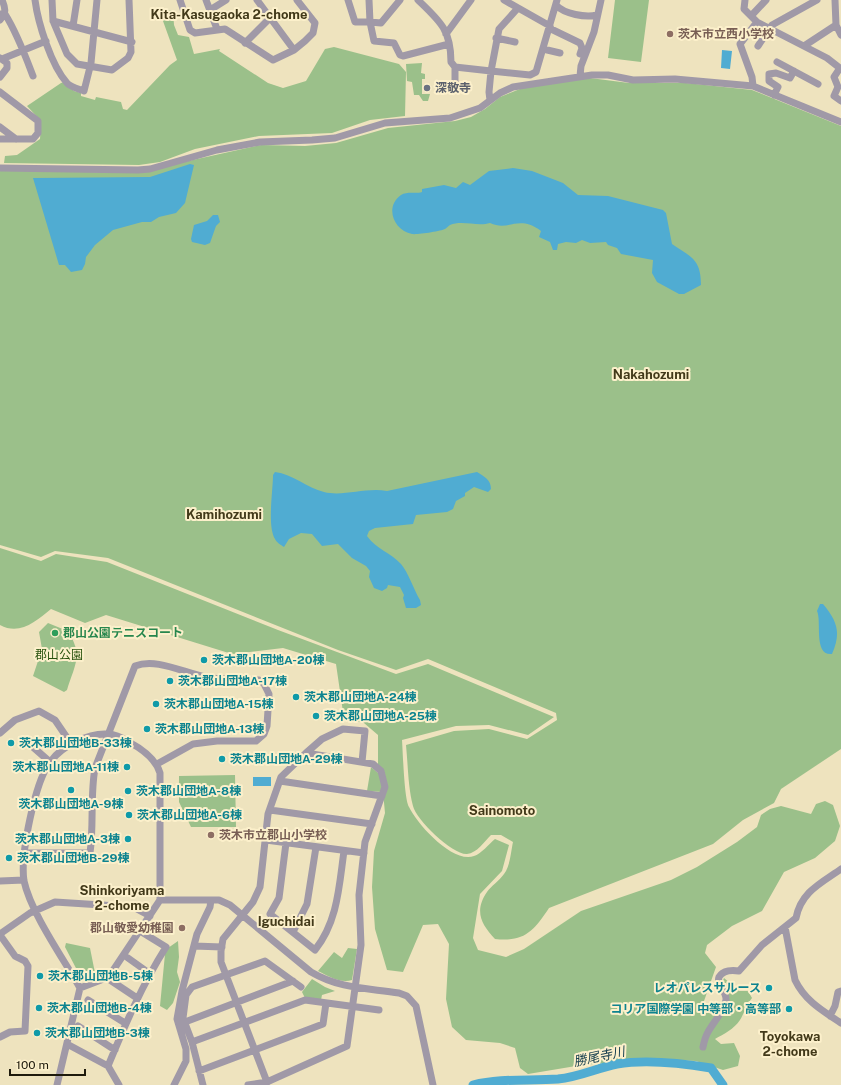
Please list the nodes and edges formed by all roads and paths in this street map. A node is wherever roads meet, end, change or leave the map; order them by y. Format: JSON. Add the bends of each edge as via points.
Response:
{"nodes":[{"id":1,"x":2,"y":0,"type":"edge"},
{"id":2,"x":35,"y":0,"type":"edge"},
{"id":3,"x":52,"y":0,"type":"edge"},
{"id":4,"x":77,"y":0,"type":"edge"},
{"id":5,"x":97,"y":0,"type":"edge"},
{"id":6,"x":129,"y":0,"type":"edge"},
{"id":7,"x":180,"y":0,"type":"edge"},
{"id":8,"x":206,"y":0,"type":"edge"},
{"id":9,"x":226,"y":0,"type":"edge"},
{"id":10,"x":257,"y":0,"type":"edge"},
{"id":11,"x":297,"y":0,"type":"edge"},
{"id":12,"x":348,"y":0,"type":"edge"},
{"id":13,"x":369,"y":0,"type":"edge"},
{"id":14,"x":400,"y":0,"type":"edge"},
{"id":15,"x":418,"y":0,"type":"edge"},
{"id":16,"x":471,"y":0,"type":"edge"},
{"id":17,"x":504,"y":0,"type":"edge"},
{"id":18,"x":601,"y":0,"type":"edge"},
{"id":19,"x":745,"y":0,"type":"edge"},
{"id":20,"x":766,"y":0,"type":"edge"},
{"id":21,"x":817,"y":0,"type":"edge"},
{"id":22,"x":835,"y":0,"type":"edge"},
{"id":23,"x":556,"y":2,"type":"edge"},
{"id":24,"x":806,"y":3,"type":"edge"},
{"id":25,"x":518,"y":8,"type":"junction"},
{"id":26,"x":210,"y":10,"type":"junction"},
{"id":27,"x":597,"y":15,"type":"junction"},
{"id":28,"x":2,"y":16,"type":"edge"},
{"id":29,"x":751,"y":16,"type":"junction"},
{"id":30,"x":270,"y":18,"type":"junction"},
{"id":31,"x":53,"y":21,"type":"junction"},
{"id":32,"x":370,"y":22,"type":"junction"},
{"id":33,"x":757,"y":22,"type":"junction"},
{"id":34,"x":836,"y":25,"type":"junction"},
{"id":35,"x":73,"y":26,"type":"junction"},
{"id":36,"x":550,"y":26,"type":"junction"},
{"id":37,"x":217,"y":29,"type":"junction"},
{"id":38,"x":770,"y":29,"type":"junction"},
{"id":39,"x":93,"y":32,"type":"junction"},
{"id":40,"x":446,"y":34,"type":"junction"},
{"id":41,"x":841,"y":35,"type":"edge"},
{"id":42,"x":496,"y":38,"type":"junction"},
{"id":43,"x":46,"y":41,"type":"junction"},
{"id":44,"x":132,"y":42,"type":"junction"},
{"id":45,"x":515,"y":42,"type":"dead end"},
{"id":46,"x":245,"y":43,"type":"junction"},
{"id":47,"x":449,"y":44,"type":"junction"},
{"id":48,"x":758,"y":46,"type":"dead end"},
{"id":49,"x":804,"y":46,"type":"junction"},
{"id":50,"x":543,"y":48,"type":"junction"},
{"id":51,"x":23,"y":50,"type":"junction"},
{"id":52,"x":294,"y":50,"type":"junction"},
{"id":53,"x":560,"y":53,"type":"dead end"},
{"id":54,"x":580,"y":54,"type":"dead end"},
{"id":55,"x":1,"y":59,"type":"edge"},
{"id":56,"x":777,"y":62,"type":"dead end"},
{"id":57,"x":90,"y":66,"type":"junction"},
{"id":58,"x":455,"y":67,"type":"junction"},
{"id":59,"x":840,"y":69,"type":"edge"},
{"id":60,"x":491,"y":71,"type":"junction"},
{"id":61,"x":794,"y":72,"type":"junction"},
{"id":62,"x":33,"y":76,"type":"dead end"},
{"id":63,"x":580,"y":76,"type":"junction"},
{"id":64,"x":0,"y":77,"type":"edge"},
{"id":65,"x":818,"y":84,"type":"dead end"},
{"id":66,"x":752,"y":86,"type":"junction"},
{"id":67,"x":455,"y":90,"type":"dead end"},
{"id":68,"x":0,"y":92,"type":"edge"},
{"id":69,"x":774,"y":95,"type":"junction"},
{"id":70,"x":490,"y":100,"type":"junction"},
{"id":71,"x":841,"y":101,"type":"edge"},
{"id":72,"x":841,"y":122,"type":"edge"},
{"id":73,"x":0,"y":127,"type":"edge"},
{"id":74,"x":0,"y":139,"type":"edge"},
{"id":75,"x":16,"y":140,"type":"junction"},
{"id":76,"x":0,"y":168,"type":"edge"},
{"id":77,"x":0,"y":733,"type":"edge"},
{"id":78,"x":108,"y":734,"type":"junction"},
{"id":79,"x":26,"y":741,"type":"dead end"},
{"id":80,"x":72,"y":744,"type":"junction"},
{"id":81,"x":306,"y":754,"type":"junction"},
{"id":82,"x":50,"y":762,"type":"junction"},
{"id":83,"x":362,"y":762,"type":"junction"},
{"id":84,"x":157,"y":764,"type":"junction"},
{"id":85,"x":280,"y":781,"type":"junction"},
{"id":86,"x":382,"y":796,"type":"junction"},
{"id":87,"x":270,"y":810,"type":"junction"},
{"id":88,"x":372,"y":824,"type":"junction"},
{"id":89,"x":266,"y":840,"type":"junction"},
{"id":90,"x":286,"y":843,"type":"junction"},
{"id":91,"x":316,"y":847,"type":"junction"},
{"id":92,"x":344,"y":851,"type":"junction"},
{"id":93,"x":24,"y":853,"type":"junction"},
{"id":94,"x":364,"y":854,"type":"junction"},
{"id":95,"x":841,"y":868,"type":"edge"},
{"id":96,"x":0,"y":880,"type":"edge"},
{"id":97,"x":24,"y":880,"type":"junction"},
{"id":98,"x":160,"y":900,"type":"junction"},
{"id":99,"x":211,"y":900,"type":"junction"},
{"id":100,"x":36,"y":910,"type":"junction"},
{"id":101,"x":242,"y":915,"type":"junction"},
{"id":102,"x":150,"y":916,"type":"junction"},
{"id":103,"x":785,"y":927,"type":"junction"},
{"id":104,"x":140,"y":931,"type":"junction"},
{"id":105,"x":293,"y":932,"type":"junction"},
{"id":106,"x":0,"y":935,"type":"edge"},
{"id":107,"x":194,"y":946,"type":"junction"},
{"id":108,"x":222,"y":947,"type":"junction"},
{"id":109,"x":128,"y":958,"type":"dead end"},
{"id":110,"x":149,"y":973,"type":"junction"},
{"id":111,"x":226,"y":975,"type":"junction"},
{"id":112,"x":110,"y":980,"type":"dead end"},
{"id":113,"x":293,"y":981,"type":"junction"},
{"id":114,"x":301,"y":987,"type":"dead end"},
{"id":115,"x":80,"y":988,"type":"junction"},
{"id":116,"x":356,"y":988,"type":"junction"},
{"id":117,"x":841,"y":991,"type":"edge"},
{"id":118,"x":137,"y":998,"type":"junction"},
{"id":119,"x":88,"y":1000,"type":"dead end"},
{"id":120,"x":236,"y":1002,"type":"junction"},
{"id":121,"x":326,"y":1003,"type":"junction"},
{"id":122,"x":353,"y":1006,"type":"junction"},
{"id":123,"x":379,"y":1010,"type":"dead end"},
{"id":124,"x":830,"y":1016,"type":"junction"},
{"id":125,"x":185,"y":1022,"type":"junction"},
{"id":126,"x":244,"y":1022,"type":"junction"},
{"id":127,"x":126,"y":1023,"type":"junction"},
{"id":128,"x":841,"y":1023,"type":"edge"},
{"id":129,"x":78,"y":1026,"type":"dead end"},
{"id":130,"x":0,"y":1037,"type":"edge"},
{"id":131,"x":192,"y":1042,"type":"junction"},
{"id":132,"x":67,"y":1044,"type":"junction"},
{"id":133,"x":703,"y":1047,"type":"dead end"},
{"id":134,"x":115,"y":1050,"type":"junction"},
{"id":135,"x":255,"y":1050,"type":"junction"},
{"id":136,"x":108,"y":1066,"type":"junction"},
{"id":137,"x":199,"y":1071,"type":"junction"},
{"id":138,"x":267,"y":1083,"type":"edge"},
{"id":139,"x":56,"y":1085,"type":"edge"},
{"id":140,"x":120,"y":1085,"type":"edge"},
{"id":141,"x":174,"y":1085,"type":"edge"},
{"id":142,"x":203,"y":1085,"type":"edge"},
{"id":143,"x":248,"y":1085,"type":"edge"},
{"id":144,"x":433,"y":1085,"type":"edge"}],
"edges":[{"from":1,"to":28,"type":"street","via":[[5,8]]},
{"from":2,"to":43,"type":"street","via":[[37,17]]},
{"from":3,"to":31,"type":"street"},
{"from":4,"to":35,"type":"street"},
{"from":5,"to":39,"type":"street"},
{"from":6,"to":44,"type":"street"},
{"from":7,"to":37,"type":"street","via":[[190,30],[195,33]]},
{"from":8,"to":26,"type":"street"},
{"from":9,"to":26,"type":"street"},
{"from":10,"to":30,"type":"street"},
{"from":11,"to":52,"type":"street","via":[[315,23],[314,33]]},
{"from":12,"to":32,"type":"street","via":[[355,22]]},
{"from":13,"to":32,"type":"street"},
{"from":14,"to":32,"type":"street","via":[[383,22]]},
{"from":15,"to":40,"type":"street","via":[[438,18]]},
{"from":16,"to":40,"type":"street"},
{"from":17,"to":25,"type":"street"},
{"from":18,"to":27,"type":"street"},
{"from":19,"to":29,"type":"street","via":[[744,9]]},
{"from":20,"to":29,"type":"street"},
{"from":21,"to":24,"type":"street"},
{"from":22,"to":34,"type":"street"},
{"from":23,"to":27,"type":"street","via":[[559,8],[581,15]]},
{"from":23,"to":36,"type":"street"},
{"from":24,"to":38,"type":"street","via":[[772,25]]},
{"from":25,"to":36,"type":"street"},
{"from":25,"to":42,"type":"street","via":[[499,29]]},
{"from":26,"to":37,"type":"street"},
{"from":27,"to":63,"type":"street"},
{"from":28,"to":51,"type":"street"},
{"from":29,"to":33,"type":"street"},
{"from":30,"to":46,"type":"street"},
{"from":30,"to":52,"type":"street"},
{"from":31,"to":35,"type":"street"},
{"from":31,"to":57,"type":"street","via":[[67,54],[77,64]]},
{"from":32,"to":47,"type":"street","via":[[374,41],[394,43],[403,56]]},
{"from":33,"to":38,"type":"street"},
{"from":33,"to":66,"type":"street","via":[[740,44],[752,77]]},
{"from":34,"to":41,"type":"street"},
{"from":34,"to":49,"type":"street"},
{"from":35,"to":39,"type":"street"},
{"from":36,"to":50,"type":"street"},
{"from":36,"to":54,"type":"street","via":[[551,29],[580,43]]},
{"from":37,"to":46,"type":"street","via":[[225,29]]},
{"from":38,"to":48,"type":"street"},
{"from":38,"to":49,"type":"street"},
{"from":39,"to":44,"type":"street"},
{"from":39,"to":57,"type":"street"},
{"from":40,"to":47,"type":"street"},
{"from":42,"to":45,"type":"street"},
{"from":42,"to":60,"type":"street"},
{"from":43,"to":51,"type":"street"},
{"from":43,"to":57,"type":"street","via":[[68,84],[84,91]]},
{"from":44,"to":57,"type":"street","via":[[128,58],[112,70]]},
{"from":46,"to":52,"type":"street","via":[[273,60]]},
{"from":47,"to":58,"type":"street","via":[[451,62]]},
{"from":49,"to":59,"type":"street","via":[[827,58]]},
{"from":50,"to":53,"type":"street"},
{"from":50,"to":60,"type":"street","via":[[536,72],[530,75]]},
{"from":51,"to":55,"type":"street"},
{"from":51,"to":62,"type":"street"},
{"from":55,"to":64,"type":"street","via":[[7,63],[7,68]]},
{"from":56,"to":61,"type":"street"},
{"from":58,"to":60,"type":"street"},
{"from":58,"to":67,"type":"street"},
{"from":59,"to":71,"type":"street","via":[[834,77],[838,87],[834,96]]},
{"from":60,"to":70,"type":"street"},
{"from":61,"to":65,"type":"street"},
{"from":61,"to":69,"type":"street","via":[[790,78],[776,73],[769,74],[769,81],[778,87]]},
{"from":63,"to":66,"type":"street","via":[[608,75],[634,80],[675,79]]},
{"from":63,"to":70,"type":"street","via":[[520,84],[506,89]]},
{"from":66,"to":69,"type":"street"},
{"from":68,"to":75,"type":"street","via":[[38,121],[36,137],[30,140]]},
{"from":69,"to":72,"type":"street"},
{"from":70,"to":76,"type":"street","via":[[480,108],[450,118],[385,123],[335,138],[260,142],[217,150],[150,169]]},
{"from":73,"to":75,"type":"street"},
{"from":74,"to":75,"type":"street"},
{"from":77,"to":80,"type":"street","via":[[15,720],[38,711],[55,720]]},
{"from":78,"to":80,"type":"street","via":[[96,734]]},
{"from":78,"to":84,"type":"street","via":[[138,747]]},
{"from":78,"to":84,"type":"street","via":[[135,666],[157,665],[211,678],[258,680],[264,684],[269,694],[267,726],[264,734],[256,741],[193,744]]},
{"from":78,"to":93,"type":"street","via":[[93,779],[93,831],[90,853]]},
{"from":79,"to":82,"type":"street"},
{"from":80,"to":82,"type":"street","via":[[59,752]]},
{"from":81,"to":83,"type":"street"},
{"from":81,"to":83,"type":"street","via":[[322,739],[343,728],[365,731]]},
{"from":81,"to":85,"type":"street","via":[[281,777]]},
{"from":82,"to":93,"type":"street","via":[[36,799]]},
{"from":83,"to":86,"type":"street","via":[[373,764],[381,771],[385,787]]},
{"from":84,"to":98,"type":"street","via":[[161,781]]},
{"from":85,"to":86,"type":"street"},
{"from":85,"to":87,"type":"street"},
{"from":86,"to":88,"type":"street"},
{"from":87,"to":88,"type":"street"},
{"from":87,"to":89,"type":"street"},
{"from":88,"to":94,"type":"street","via":[[365,842]]},
{"from":89,"to":90,"type":"street"},
{"from":89,"to":101,"type":"street","via":[[260,887],[253,902]]},
{"from":90,"to":91,"type":"street"},
{"from":90,"to":105,"type":"street","via":[[279,898],[270,914]]},
{"from":91,"to":92,"type":"street"},
{"from":91,"to":105,"type":"street","via":[[307,904]]},
{"from":92,"to":94,"type":"street"},
{"from":92,"to":105,"type":"street","via":[[336,910],[323,940],[315,950]]},
{"from":93,"to":97,"type":"street"},
{"from":94,"to":116,"type":"street","via":[[359,895],[361,945]]},
{"from":95,"to":103,"type":"street","via":[[808,892],[799,906],[796,918]]},
{"from":96,"to":97,"type":"street"},
{"from":97,"to":100,"type":"street"},
{"from":98,"to":99,"type":"street"},
{"from":98,"to":102,"type":"street"},
{"from":99,"to":101,"type":"street","via":[[219,900],[230,905]]},
{"from":99,"to":107,"type":"street"},
{"from":100,"to":102,"type":"street","via":[[55,902],[133,907]]},
{"from":100,"to":106,"type":"street"},
{"from":100,"to":115,"type":"street"},
{"from":101,"to":108,"type":"street","via":[[224,939]]},
{"from":101,"to":116,"type":"street","via":[[325,981]]},
{"from":102,"to":104,"type":"street"},
{"from":103,"to":124,"type":"street","via":[[799,987],[813,1005]]},
{"from":103,"to":133,"type":"street","via":[[762,945],[739,970],[730,970],[719,978],[726,1000],[707,1034]]},
{"from":104,"to":110,"type":"street","via":[[166,947]]},
{"from":104,"to":115,"type":"street","via":[[112,972],[101,980]]},
{"from":106,"to":130,"type":"street","via":[[14,956],[28,966],[25,1031],[10,1032]]},
{"from":107,"to":108,"type":"street"},
{"from":107,"to":141,"type":"street","via":[[177,1019],[186,1049],[186,1061]]},
{"from":108,"to":111,"type":"street","via":[[221,962]]},
{"from":109,"to":110,"type":"street"},
{"from":110,"to":118,"type":"street"},
{"from":111,"to":113,"type":"street","via":[[265,961]]},
{"from":111,"to":120,"type":"street"},
{"from":111,"to":125,"type":"street","via":[[192,987],[186,995],[183,1018]]},
{"from":112,"to":118,"type":"street"},
{"from":113,"to":114,"type":"street"},
{"from":113,"to":120,"type":"street"},
{"from":115,"to":132,"type":"street"},
{"from":116,"to":122,"type":"street"},
{"from":116,"to":144,"type":"street","via":[[399,993],[416,1006]]},
{"from":117,"to":124,"type":"street","via":[[838,992]]},
{"from":118,"to":127,"type":"street"},
{"from":119,"to":127,"type":"street"},
{"from":120,"to":125,"type":"street"},
{"from":120,"to":126,"type":"street"},
{"from":121,"to":122,"type":"street"},
{"from":121,"to":126,"type":"street","via":[[305,1000]]},
{"from":121,"to":135,"type":"street","via":[[323,1024]]},
{"from":122,"to":123,"type":"street"},
{"from":122,"to":138,"type":"street","via":[[347,1046]]},
{"from":124,"to":128,"type":"street"},
{"from":125,"to":131,"type":"street"},
{"from":126,"to":131,"type":"street"},
{"from":126,"to":135,"type":"street"},
{"from":127,"to":134,"type":"street"},
{"from":129,"to":134,"type":"street"},
{"from":131,"to":137,"type":"street"},
{"from":132,"to":136,"type":"street"},
{"from":132,"to":139,"type":"street"},
{"from":134,"to":136,"type":"street"},
{"from":135,"to":137,"type":"street"},
{"from":135,"to":138,"type":"street"},
{"from":136,"to":140,"type":"street"},
{"from":137,"to":142,"type":"street"},
{"from":138,"to":143,"type":"street"}]}
